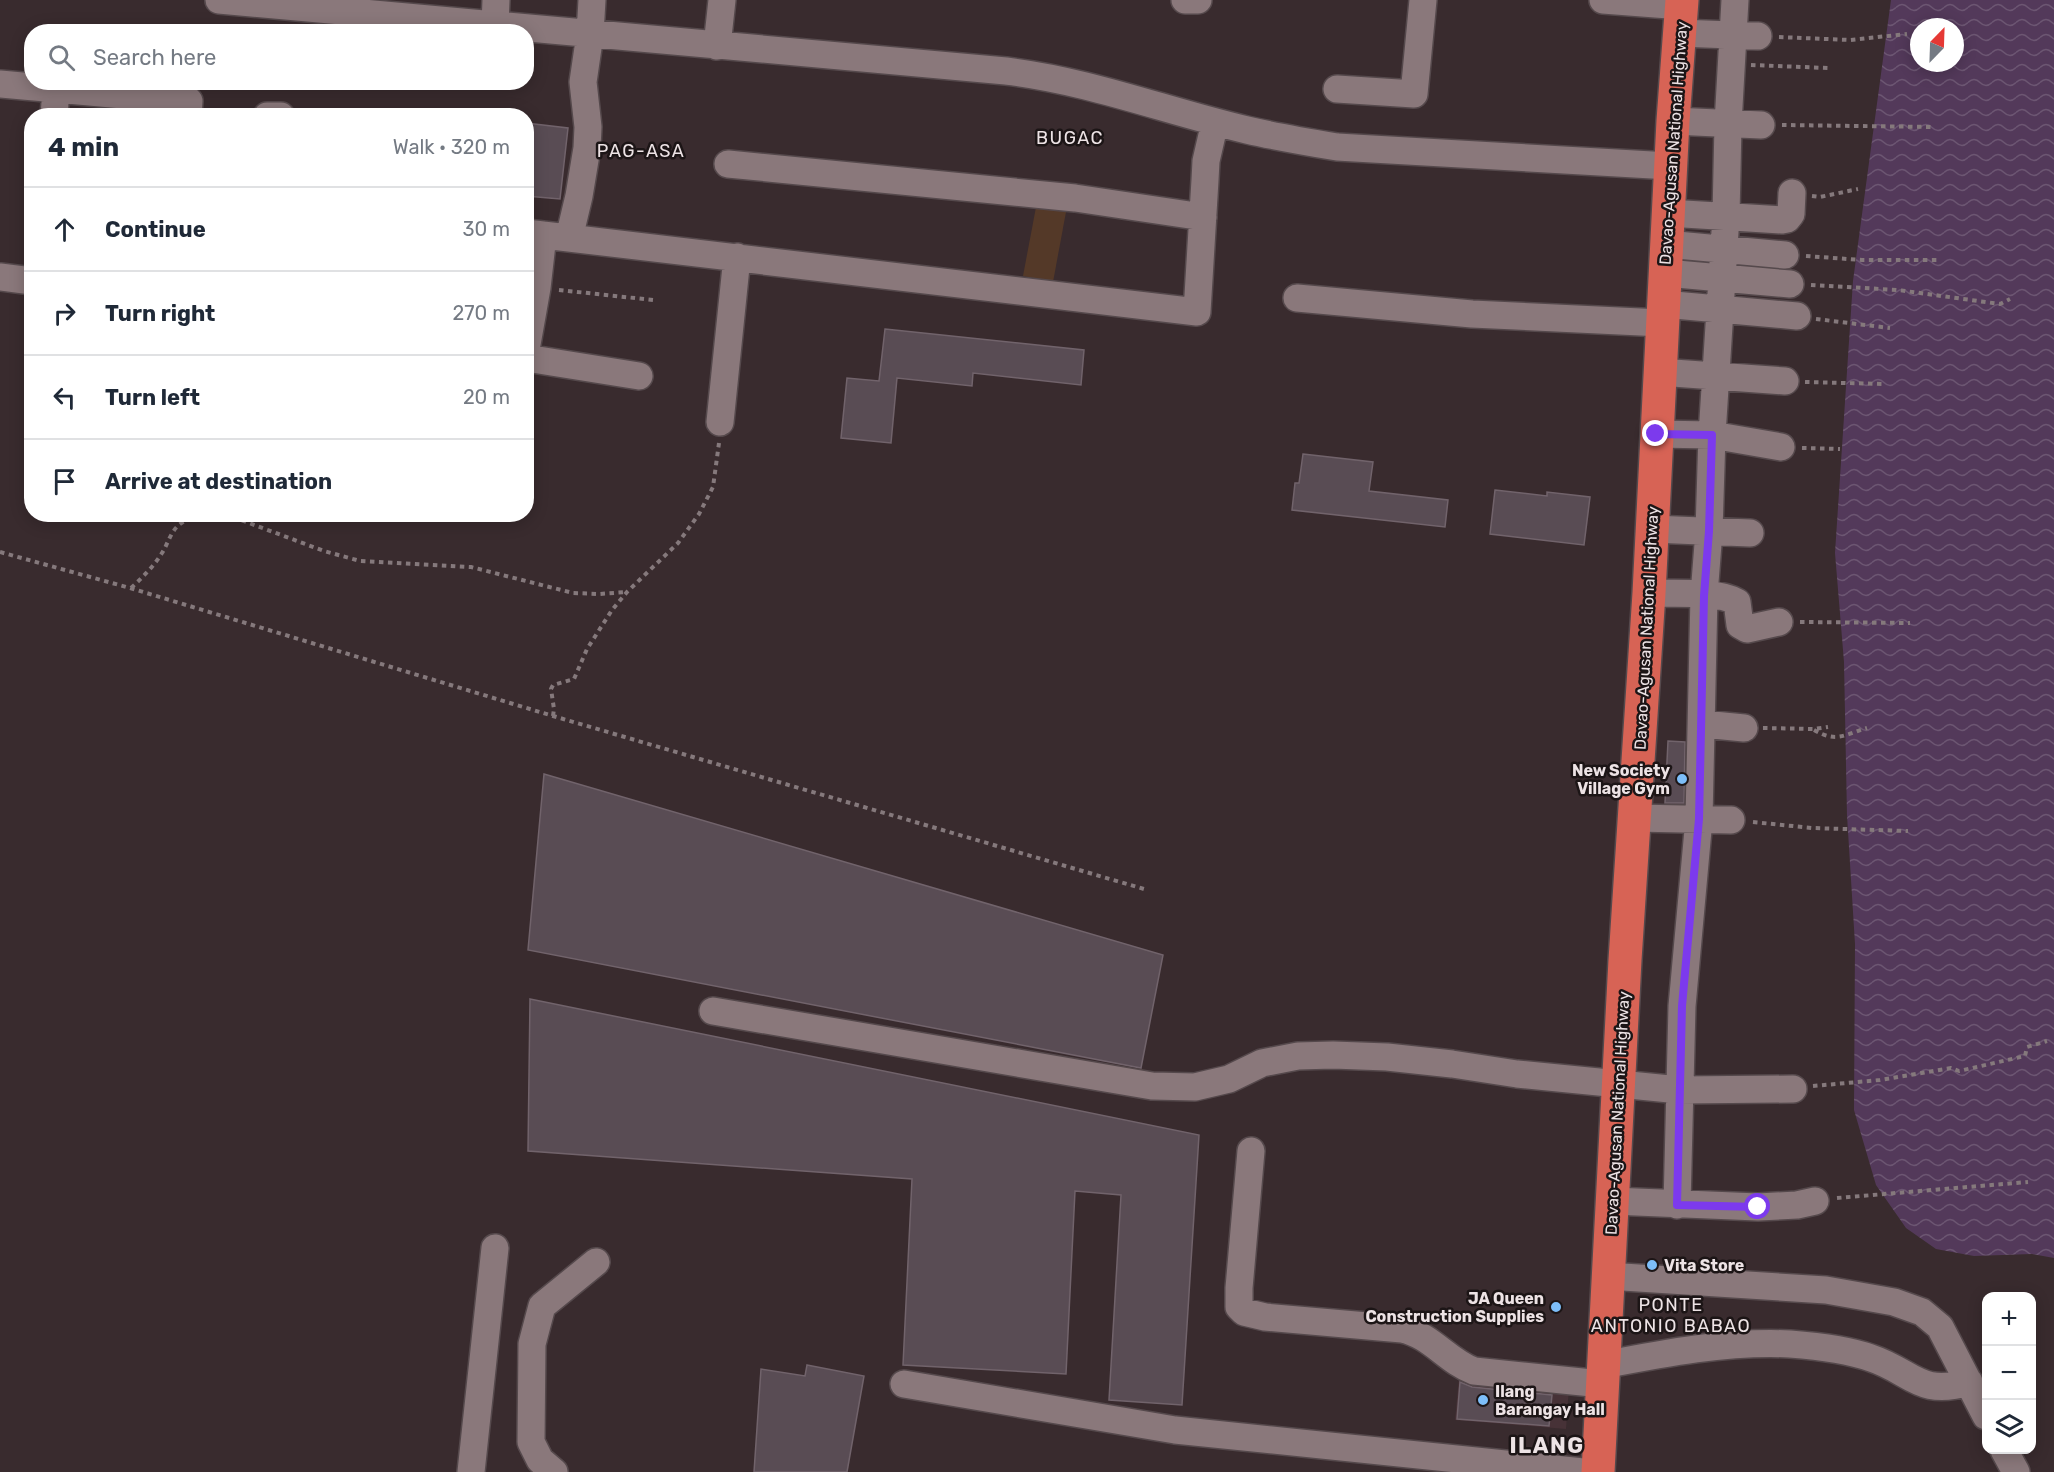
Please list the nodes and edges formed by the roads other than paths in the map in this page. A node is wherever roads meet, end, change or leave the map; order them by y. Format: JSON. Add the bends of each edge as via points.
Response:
{"nodes":[{"id":1,"x":592,"y":0,"type":"edge"},
{"id":2,"x":722,"y":0,"type":"edge"},
{"id":3,"x":1185,"y":0,"type":"edge"},
{"id":4,"x":1198,"y":0,"type":"edge"},
{"id":5,"x":1423,"y":0,"type":"edge"},
{"id":6,"x":1603,"y":0,"type":"edge"},
{"id":7,"x":1735,"y":0,"type":"edge"},
{"id":8,"x":237,"y":1,"type":"edge"},
{"id":9,"x":330,"y":5,"type":"edge"},
{"id":10,"x":413,"y":9,"type":"edge"},
{"id":11,"x":495,"y":12,"type":"edge"},
{"id":12,"x":1681,"y":13,"type":"edge"},
{"id":13,"x":590,"y":34,"type":"junction"},
{"id":14,"x":1746,"y":35,"type":"junction"},
{"id":15,"x":717,"y":46,"type":"junction"},
{"id":16,"x":0,"y":84,"type":"edge"},
{"id":17,"x":24,"y":86,"type":"edge"},
{"id":18,"x":1337,"y":89,"type":"dead end"},
{"id":19,"x":56,"y":90,"type":"edge"},
{"id":20,"x":60,"y":90,"type":"edge"},
{"id":21,"x":122,"y":105,"type":"edge"},
{"id":22,"x":55,"y":108,"type":"edge"},
{"id":23,"x":189,"y":108,"type":"edge"},
{"id":24,"x":1673,"y":121,"type":"junction"},
{"id":25,"x":1215,"y":122,"type":"junction"},
{"id":26,"x":1728,"y":124,"type":"junction"},
{"id":27,"x":1761,"y":124,"type":"road end"},
{"id":28,"x":728,"y":164,"type":"dead end"},
{"id":29,"x":1670,"y":166,"type":"junction"},
{"id":30,"x":1792,"y":194,"type":"road end"},
{"id":31,"x":1203,"y":216,"type":"junction"},
{"id":32,"x":1726,"y":216,"type":"junction"},
{"id":33,"x":546,"y":235,"type":"edge"},
{"id":34,"x":1723,"y":250,"type":"junction"},
{"id":35,"x":1785,"y":255,"type":"road end"},
{"id":36,"x":737,"y":257,"type":"junction"},
{"id":37,"x":1665,"y":271,"type":"junction"},
{"id":38,"x":0,"y":277,"type":"edge"},
{"id":39,"x":1722,"y":278,"type":"junction"},
{"id":40,"x":24,"y":280,"type":"edge"},
{"id":41,"x":1790,"y":284,"type":"road end"},
{"id":42,"x":1298,"y":298,"type":"dead end"},
{"id":43,"x":534,"y":305,"type":"edge"},
{"id":44,"x":1719,"y":309,"type":"junction"},
{"id":45,"x":1797,"y":316,"type":"road end"},
{"id":46,"x":534,"y":359,"type":"edge"},
{"id":47,"x":1659,"y":372,"type":"junction"},
{"id":48,"x":1716,"y":375,"type":"junction"},
{"id":49,"x":639,"y":376,"type":"dead end"},
{"id":50,"x":1785,"y":381,"type":"road end"},
{"id":51,"x":720,"y":422,"type":"road end"},
{"id":52,"x":1656,"y":434,"type":"junction"},
{"id":53,"x":1712,"y":435,"type":"junction"},
{"id":54,"x":1781,"y":447,"type":"road end"},
{"id":55,"x":1652,"y":529,"type":"junction"},
{"id":56,"x":1709,"y":531,"type":"junction"},
{"id":57,"x":1750,"y":533,"type":"dead end"},
{"id":58,"x":1649,"y":593,"type":"junction"},
{"id":59,"x":1704,"y":596,"type":"junction"},
{"id":60,"x":1779,"y":622,"type":"road end"},
{"id":61,"x":1703,"y":724,"type":"junction"},
{"id":62,"x":1743,"y":728,"type":"road end"},
{"id":63,"x":1635,"y":818,"type":"junction"},
{"id":64,"x":1699,"y":819,"type":"junction"},
{"id":65,"x":1731,"y":820,"type":"road end"},
{"id":66,"x":713,"y":1011,"type":"dead end"},
{"id":67,"x":1619,"y":1083,"type":"junction"},
{"id":68,"x":1793,"y":1089,"type":"road end"},
{"id":69,"x":1680,"y":1090,"type":"junction"},
{"id":70,"x":1251,"y":1151,"type":"dead end"},
{"id":71,"x":1612,"y":1201,"type":"junction"},
{"id":72,"x":1815,"y":1201,"type":"road end"},
{"id":73,"x":1677,"y":1205,"type":"junction"},
{"id":74,"x":495,"y":1248,"type":"dead end"},
{"id":75,"x":596,"y":1262,"type":"dead end"},
{"id":76,"x":1607,"y":1276,"type":"junction"},
{"id":77,"x":1603,"y":1375,"type":"junction"},
{"id":78,"x":1969,"y":1382,"type":"junction"},
{"id":79,"x":904,"y":1384,"type":"dead end"},
{"id":80,"x":1982,"y":1408,"type":"edge"},
{"id":81,"x":2007,"y":1454,"type":"edge"},
{"id":82,"x":471,"y":1472,"type":"edge"},
{"id":83,"x":555,"y":1472,"type":"edge"},
{"id":84,"x":1583,"y":1472,"type":"edge"},
{"id":85,"x":1598,"y":1472,"type":"edge"},
{"id":86,"x":2016,"y":1472,"type":"edge"}],
"edges":[{"from":1,"to":13,"type":"street"},
{"from":2,"to":15,"type":"street"},
{"from":3,"to":4,"type":"street"},
{"from":5,"to":18,"type":"street","via":[[1414,94]]},
{"from":6,"to":12,"type":"street"},
{"from":7,"to":14,"type":"street"},
{"from":8,"to":9,"type":"street"},
{"from":9,"to":10,"type":"street"},
{"from":10,"to":11,"type":"street"},
{"from":11,"to":13,"type":"street"},
{"from":12,"to":14,"type":"street"},
{"from":12,"to":24,"type":"highway","name":"Davao-Agusan National Highway"},
{"from":13,"to":15,"type":"street"},
{"from":13,"to":33,"type":"street","via":[[583,82],[587,148],[579,196]]},
{"from":14,"to":26,"type":"street"},
{"from":15,"to":25,"type":"street","via":[[1047,76]]},
{"from":16,"to":17,"type":"street"},
{"from":19,"to":22,"type":"street"},
{"from":20,"to":21,"type":"street"},
{"from":21,"to":23,"type":"street","via":[[189,101]]},
{"from":24,"to":26,"type":"street"},
{"from":24,"to":29,"type":"highway","name":"Davao-Agusan National Highway"},
{"from":25,"to":29,"type":"street","via":[[1338,147]]},
{"from":25,"to":31,"type":"street","via":[[1206,161]]},
{"from":26,"to":27,"type":"street"},
{"from":26,"to":32,"type":"street"},
{"from":28,"to":31,"type":"street","via":[[1054,196]]},
{"from":29,"to":37,"type":"highway","name":"Davao-Agusan National Highway"},
{"from":30,"to":32,"type":"street","via":[[1787,219]]},
{"from":31,"to":36,"type":"street","via":[[1197,312]]},
{"from":32,"to":34,"type":"street"},
{"from":32,"to":37,"type":"street"},
{"from":33,"to":36,"type":"street"},
{"from":33,"to":43,"type":"street"},
{"from":34,"to":35,"type":"street"},
{"from":34,"to":37,"type":"street"},
{"from":34,"to":39,"type":"street"},
{"from":36,"to":51,"type":"street"},
{"from":37,"to":39,"type":"street"},
{"from":37,"to":42,"type":"street","via":[[1482,315]]},
{"from":37,"to":44,"type":"street"},
{"from":37,"to":47,"type":"highway","name":"Davao-Agusan National Highway"},
{"from":38,"to":40,"type":"street"},
{"from":39,"to":41,"type":"street"},
{"from":39,"to":44,"type":"street"},
{"from":44,"to":45,"type":"street"},
{"from":44,"to":48,"type":"street"},
{"from":46,"to":49,"type":"street"},
{"from":47,"to":48,"type":"street"},
{"from":47,"to":52,"type":"highway","name":"Davao-Agusan National Highway"},
{"from":48,"to":50,"type":"street"},
{"from":48,"to":53,"type":"street"},
{"from":52,"to":53,"type":"street"},
{"from":52,"to":55,"type":"highway","name":"Davao-Agusan National Highway"},
{"from":53,"to":54,"type":"street"},
{"from":53,"to":56,"type":"street"},
{"from":55,"to":56,"type":"street"},
{"from":55,"to":58,"type":"highway","name":"Davao-Agusan National Highway"},
{"from":56,"to":57,"type":"street"},
{"from":56,"to":59,"type":"street"},
{"from":58,"to":59,"type":"street"},
{"from":58,"to":63,"type":"highway","name":"Davao-Agusan National Highway"},
{"from":59,"to":60,"type":"street","via":[[1737,602],[1743,628]]},
{"from":59,"to":61,"type":"street"},
{"from":61,"to":62,"type":"street"},
{"from":61,"to":64,"type":"street"},
{"from":63,"to":64,"type":"street"},
{"from":63,"to":67,"type":"highway","name":"Davao-Agusan National Highway"},
{"from":64,"to":65,"type":"street"},
{"from":64,"to":69,"type":"street","via":[[1682,1006]]},
{"from":66,"to":67,"type":"street","via":[[1152,1086],[1195,1088],[1262,1064],[1298,1056],[1333,1055],[1387,1057]]},
{"from":67,"to":69,"type":"street"},
{"from":67,"to":71,"type":"highway","name":"Davao-Agusan National Highway"},
{"from":68,"to":69,"type":"street"},
{"from":69,"to":73,"type":"street"},
{"from":70,"to":77,"type":"street","via":[[1239,1288],[1239,1307],[1244,1312],[1402,1329],[1420,1335],[1474,1371]]},
{"from":71,"to":73,"type":"street"},
{"from":71,"to":76,"type":"highway","name":"Davao-Agusan National Highway"},
{"from":72,"to":73,"type":"street","via":[[1758,1207]]},
{"from":74,"to":82,"type":"street"},
{"from":75,"to":83,"type":"street","via":[[542,1306],[532,1344],[531,1442],[540,1461]]},
{"from":76,"to":77,"type":"highway","name":"Davao-Agusan National Highway"},
{"from":76,"to":78,"type":"street","via":[[1826,1290],[1894,1302],[1922,1312],[1940,1328]]},
{"from":77,"to":78,"type":"street","via":[[1668,1352],[1790,1344],[1870,1358],[1926,1386],[1942,1388]]},
{"from":77,"to":85,"type":"highway","name":"Davao-Agusan National Highway"},
{"from":78,"to":80,"type":"street"},
{"from":79,"to":84,"type":"street","via":[[1175,1430]]},
{"from":81,"to":86,"type":"street"}]}
